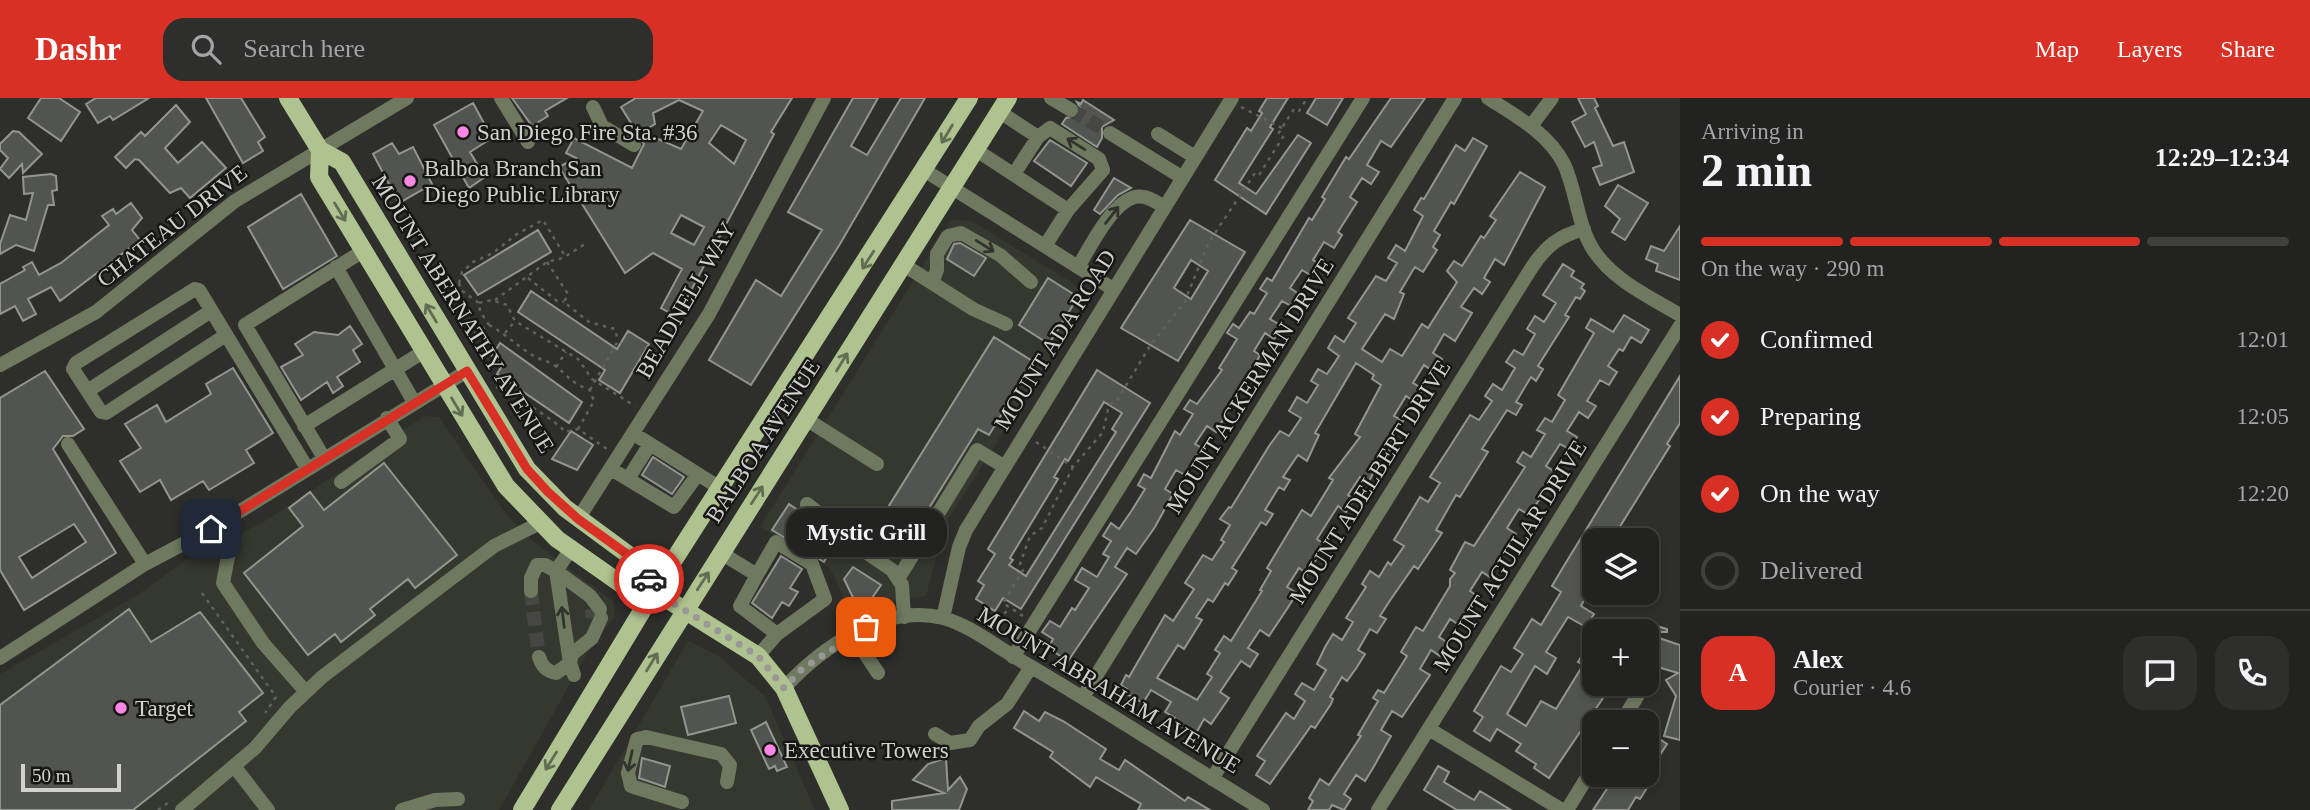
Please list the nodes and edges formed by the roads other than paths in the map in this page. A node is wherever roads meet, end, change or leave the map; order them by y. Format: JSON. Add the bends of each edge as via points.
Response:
{"nodes":[{"id":1,"x":288,"y":98,"type":"edge"},
{"id":2,"x":407,"y":98,"type":"edge"},
{"id":3,"x":501,"y":98,"type":"edge"},
{"id":4,"x":824,"y":98,"type":"edge"},
{"id":5,"x":969,"y":98,"type":"edge"},
{"id":6,"x":1051,"y":98,"type":"edge"},
{"id":7,"x":1363,"y":98,"type":"edge"},
{"id":8,"x":1455,"y":98,"type":"edge"},
{"id":9,"x":1488,"y":98,"type":"edge"},
{"id":10,"x":1552,"y":98,"type":"edge"},
{"id":11,"x":1231,"y":99,"type":"edge"},
{"id":12,"x":1004,"y":105,"type":"edge"},
{"id":13,"x":593,"y":107,"type":"dead end"},
{"id":14,"x":1071,"y":110,"type":"tunnel mouth"},
{"id":15,"x":1531,"y":126,"type":"junction"},
{"id":16,"x":1110,"y":134,"type":"tunnel mouth"},
{"id":17,"x":1158,"y":134,"type":"dead end"},
{"id":18,"x":1038,"y":137,"type":"junction"},
{"id":19,"x":528,"y":142,"type":"dead end"},
{"id":20,"x":634,"y":145,"type":"dead end"},
{"id":21,"x":320,"y":150,"type":"junction"},
{"id":22,"x":976,"y":150,"type":"junction"},
{"id":23,"x":1195,"y":157,"type":"junction"},
{"id":24,"x":924,"y":170,"type":"junction"},
{"id":25,"x":1014,"y":174,"type":"junction"},
{"id":26,"x":1183,"y":178,"type":"junction"},
{"id":27,"x":953,"y":188,"type":"junction"},
{"id":28,"x":1164,"y":207,"type":"junction"},
{"id":29,"x":1068,"y":210,"type":"junction"},
{"id":30,"x":1584,"y":229,"type":"junction"},
{"id":31,"x":1045,"y":246,"type":"junction"},
{"id":32,"x":363,"y":251,"type":"junction"},
{"id":33,"x":904,"y":265,"type":"junction"},
{"id":34,"x":336,"y":267,"type":"junction"},
{"id":35,"x":1078,"y":267,"type":"junction"},
{"id":36,"x":1031,"y":282,"type":"dead end"},
{"id":37,"x":932,"y":283,"type":"junction"},
{"id":38,"x":1113,"y":289,"type":"junction"},
{"id":39,"x":211,"y":311,"type":"junction"},
{"id":40,"x":1680,"y":315,"type":"edge"},
{"id":41,"x":1006,"y":324,"type":"dead end"},
{"id":42,"x":1680,"y":326,"type":"edge"},
{"id":43,"x":226,"y":335,"type":"junction"},
{"id":44,"x":423,"y":352,"type":"junction"},
{"id":45,"x":0,"y":365,"type":"edge"},
{"id":46,"x":396,"y":368,"type":"junction"},
{"id":47,"x":467,"y":371,"type":"junction"},
{"id":48,"x":443,"y":385,"type":"junction"},
{"id":49,"x":89,"y":390,"type":"junction"},
{"id":50,"x":414,"y":401,"type":"junction"},
{"id":51,"x":387,"y":418,"type":"junction"},
{"id":52,"x":806,"y":419,"type":"junction"},
{"id":53,"x":304,"y":426,"type":"junction"},
{"id":54,"x":634,"y":434,"type":"junction"},
{"id":55,"x":68,"y":444,"type":"dead end"},
{"id":56,"x":650,"y":444,"type":"junction"},
{"id":57,"x":324,"y":458,"type":"junction"},
{"id":58,"x":877,"y":464,"type":"dead end"},
{"id":59,"x":1004,"y":467,"type":"junction"},
{"id":60,"x":307,"y":468,"type":"junction"},
{"id":61,"x":611,"y":469,"type":"junction"},
{"id":62,"x":698,"y":474,"type":"junction"},
{"id":63,"x":628,"y":479,"type":"junction"},
{"id":64,"x":341,"y":482,"type":"dead end"},
{"id":65,"x":720,"y":488,"type":"junction"},
{"id":66,"x":807,"y":505,"type":"dead end"},
{"id":67,"x":578,"y":519,"type":"junction"},
{"id":68,"x":540,"y":523,"type":"junction"},
{"id":69,"x":211,"y":529,"type":"junction"},
{"id":70,"x":571,"y":549,"type":"junction"},
{"id":71,"x":721,"y":552,"type":"junction"},
{"id":72,"x":145,"y":564,"type":"junction"},
{"id":73,"x":556,"y":571,"type":"junction"},
{"id":74,"x":757,"y":575,"type":"junction"},
{"id":75,"x":898,"y":579,"type":"junction"},
{"id":76,"x":531,"y":591,"type":"tunnel mouth"},
{"id":77,"x":654,"y":591,"type":"junction"},
{"id":78,"x":684,"y":610,"type":"junction"},
{"id":79,"x":905,"y":617,"type":"junction"},
{"id":80,"x":943,"y":618,"type":"junction"},
{"id":81,"x":852,"y":634,"type":"junction"},
{"id":82,"x":777,"y":635,"type":"junction"},
{"id":83,"x":758,"y":656,"type":"junction"},
{"id":84,"x":539,"y":657,"type":"dead end"},
{"id":85,"x":1013,"y":657,"type":"junction"},
{"id":86,"x":0,"y":658,"type":"edge"},
{"id":87,"x":1031,"y":667,"type":"junction"},
{"id":88,"x":572,"y":669,"type":"junction"},
{"id":89,"x":878,"y":673,"type":"dead end"},
{"id":90,"x":784,"y":688,"type":"junction"},
{"id":91,"x":596,"y":689,"type":"junction"},
{"id":92,"x":306,"y":692,"type":"junction"},
{"id":93,"x":1083,"y":697,"type":"junction"},
{"id":94,"x":1429,"y":729,"type":"junction"},
{"id":95,"x":935,"y":734,"type":"dead end"},
{"id":96,"x":234,"y":766,"type":"junction"},
{"id":97,"x":1212,"y":779,"type":"junction"},
{"id":98,"x":727,"y":782,"type":"dead end"},
{"id":99,"x":1582,"y":786,"type":"edge"},
{"id":100,"x":458,"y":799,"type":"dead end"},
{"id":101,"x":682,"y":802,"type":"dead end"},
{"id":102,"x":182,"y":810,"type":"edge"},
{"id":103,"x":268,"y":810,"type":"edge"},
{"id":104,"x":402,"y":810,"type":"edge"},
{"id":105,"x":522,"y":810,"type":"edge"},
{"id":106,"x":560,"y":810,"type":"edge"},
{"id":107,"x":840,"y":810,"type":"edge"},
{"id":108,"x":1263,"y":810,"type":"edge"},
{"id":109,"x":1378,"y":810,"type":"edge"},
{"id":110,"x":1562,"y":810,"type":"edge"},
{"id":111,"x":1567,"y":810,"type":"edge"}],
"edges":[{"from":1,"to":21,"type":"main road","name":"MOUNT ABERNATHY AVENUE"},
{"from":2,"to":21,"type":"street","name":"CHATEAU DRIVE"},
{"from":3,"to":19,"type":"street"},
{"from":4,"to":54,"type":"street","name":"BEADNELL WAY","via":[[709,314]]},
{"from":5,"to":24,"type":"main road","name":"BALBOA AVENUE","one_way":true},
{"from":6,"to":14,"type":"street"},
{"from":7,"to":85,"type":"street"},
{"from":8,"to":93,"type":"street","name":"MOUNT ACKERMAN DRIVE"},
{"from":9,"to":15,"type":"street"},
{"from":10,"to":15,"type":"street"},
{"from":11,"to":23,"type":"street","name":"MOUNT ADA ROAD"},
{"from":12,"to":18,"type":"street"},
{"from":12,"to":22,"type":"main road","name":"BALBOA AVENUE"},
{"from":13,"to":20,"type":"street","via":[[602,127]]},
{"from":15,"to":30,"type":"street","via":[[1552,145],[1564,165]]},
{"from":16,"to":26,"type":"street"},
{"from":17,"to":23,"type":"street"},
{"from":18,"to":25,"type":"street"},
{"from":29,"to":18,"type":"street","one_way":true,"via":[[1103,170],[1099,159],[1050,128]]},
{"from":21,"to":32,"type":"main road","name":"MOUNT ABERNATHY AVENUE","one_way":true,"via":[[319,177]]},
{"from":21,"to":45,"type":"street","name":"CHATEAU DRIVE","via":[[235,201],[96,313]]},
{"from":47,"to":21,"type":"main road","name":"MOUNT ABERNATHY AVENUE","one_way":true,"via":[[342,162]]},
{"from":22,"to":25,"type":"street"},
{"from":22,"to":27,"type":"main road","name":"BALBOA AVENUE"},
{"from":23,"to":26,"type":"street","name":"MOUNT ADA ROAD"},
{"from":24,"to":27,"type":"street"},
{"from":24,"to":65,"type":"main road","name":"BALBOA AVENUE","one_way":true},
{"from":25,"to":29,"type":"street"},
{"from":26,"to":28,"type":"street","name":"MOUNT ADA ROAD"},
{"from":27,"to":31,"type":"street"},
{"from":27,"to":33,"type":"main road","name":"BALBOA AVENUE"},
{"from":35,"to":28,"type":"street","one_way":true,"via":[[1115,209],[1143,196]]},
{"from":28,"to":38,"type":"street","name":"MOUNT ADA ROAD"},
{"from":29,"to":31,"type":"street"},
{"from":30,"to":40,"type":"street","via":[[1610,269]]},
{"from":30,"to":97,"type":"street","name":"MOUNT ADELBERT DRIVE","via":[[1547,245],[1532,267]]},
{"from":31,"to":35,"type":"street"},
{"from":32,"to":34,"type":"street"},
{"from":32,"to":44,"type":"main road","name":"MOUNT ABERNATHY AVENUE"},
{"from":33,"to":37,"type":"street"},
{"from":52,"to":33,"type":"main road","name":"BALBOA AVENUE","one_way":true},
{"from":34,"to":46,"type":"street"},
{"from":34,"to":53,"type":"street","via":[[245,325]]},
{"from":35,"to":38,"type":"street"},
{"from":37,"to":36,"type":"street","one_way":true,"via":[[937,254],[948,236],[961,233],[1000,255]]},
{"from":37,"to":41,"type":"street"},
{"from":38,"to":59,"type":"street","name":"MOUNT ADA ROAD"},
{"from":39,"to":43,"type":"street"},
{"from":39,"to":49,"type":"street"},
{"from":39,"to":49,"type":"street","via":[[195,289],[76,363],[73,369]]},
{"from":42,"to":94,"type":"street","name":"MOUNT AGUILAR DRIVE"},
{"from":43,"to":49,"type":"street","via":[[106,414]]},
{"from":43,"to":60,"type":"street"},
{"from":44,"to":46,"type":"street"},
{"from":44,"to":48,"type":"main road","name":"MOUNT ABERNATHY AVENUE"},
{"from":46,"to":50,"type":"street"},
{"from":46,"to":53,"type":"street"},
{"from":47,"to":48,"type":"street"},
{"from":47,"to":67,"type":"main road","name":"MOUNT ABERNATHY AVENUE","via":[[527,469]]},
{"from":48,"to":50,"type":"street"},
{"from":48,"to":68,"type":"main road","name":"MOUNT ABERNATHY AVENUE","one_way":true,"via":[[506,486]]},
{"from":50,"to":51,"type":"street"},
{"from":51,"to":57,"type":"street"},
{"from":51,"to":64,"type":"street","via":[[400,439]]},
{"from":52,"to":58,"type":"street"},
{"from":71,"to":52,"type":"main road","name":"BALBOA AVENUE","one_way":true},
{"from":53,"to":57,"type":"street"},
{"from":54,"to":56,"type":"street"},
{"from":54,"to":61,"type":"street","name":"BEADNELL WAY"},
{"from":55,"to":72,"type":"street"},
{"from":56,"to":62,"type":"street"},
{"from":56,"to":63,"type":"street"},
{"from":57,"to":60,"type":"street"},
{"from":59,"to":75,"type":"street","via":[[977,450]]},
{"from":59,"to":80,"type":"street","name":"MOUNT ADA ROAD","via":[[959,547]]},
{"from":60,"to":69,"type":"street"},
{"from":61,"to":63,"type":"street"},
{"from":61,"to":67,"type":"street","name":"BEADNELL WAY"},
{"from":62,"to":63,"type":"street","via":[[674,507]]},
{"from":62,"to":65,"type":"street"},
{"from":65,"to":77,"type":"main road","name":"BALBOA AVENUE"},
{"from":66,"to":75,"type":"street"},
{"from":67,"to":77,"type":"main road","name":"MOUNT ABERNATHY AVENUE","via":[[645,567]]},
{"from":68,"to":70,"type":"main road","name":"MOUNT ABERNATHY AVENUE"},
{"from":68,"to":92,"type":"street","via":[[494,546]]},
{"from":69,"to":72,"type":"street"},
{"from":69,"to":92,"type":"street","via":[[228,557],[223,583],[263,643]]},
{"from":70,"to":73,"type":"street"},
{"from":70,"to":77,"type":"main road","name":"MOUNT ABERNATHY AVENUE","via":[[631,591]]},
{"from":71,"to":74,"type":"street"},
{"from":78,"to":71,"type":"main road","name":"BALBOA AVENUE","one_way":true},
{"from":72,"to":86,"type":"street"},
{"from":73,"to":76,"type":"street","via":[[537,565]]},
{"from":88,"to":73,"type":"street","one_way":true},
{"from":73,"to":88,"type":"street","via":[[584,592],[597,613],[592,638],[572,654]]},
{"from":74,"to":82,"type":"street","via":[[740,606]]},
{"from":74,"to":82,"type":"street","via":[[776,542],[813,564],[818,576],[825,599]]},
{"from":75,"to":79,"type":"street"},
{"from":77,"to":78,"type":"main road","name":"MOUNT ABERNATHY AVENUE"},
{"from":77,"to":91,"type":"main road","name":"BALBOA AVENUE"},
{"from":78,"to":83,"type":"main road","name":"MOUNT ABERNATHY AVENUE"},
{"from":106,"to":78,"type":"main road","name":"BALBOA AVENUE","one_way":true},
{"from":79,"to":80,"type":"street","name":"MOUNT ABRAHAM AVENUE"},
{"from":79,"to":81,"type":"street","name":"MOUNT ABRAHAM AVENUE"},
{"from":80,"to":85,"type":"street","name":"MOUNT ABRAHAM AVENUE"},
{"from":81,"to":89,"type":"street"},
{"from":81,"to":90,"type":"street","name":"MOUNT ABRAHAM AVENUE","via":[[801,670]]},
{"from":82,"to":83,"type":"street"},
{"from":83,"to":90,"type":"main road","name":"MOUNT ABERNATHY AVENUE"},
{"from":84,"to":88,"type":"street","via":[[543,667],[556,673]]},
{"from":85,"to":87,"type":"street","name":"MOUNT ABRAHAM AVENUE"},
{"from":87,"to":93,"type":"street","name":"MOUNT ABRAHAM AVENUE"},
{"from":87,"to":95,"type":"street","via":[[1007,704],[979,726],[970,740],[950,743]]},
{"from":88,"to":91,"type":"street"},
{"from":90,"to":107,"type":"main road","name":"MOUNT ABERNATHY AVENUE"},
{"from":91,"to":105,"type":"main road","name":"BALBOA AVENUE","one_way":true},
{"from":92,"to":96,"type":"street"},
{"from":93,"to":97,"type":"street","name":"MOUNT ABRAHAM AVENUE"},
{"from":94,"to":109,"type":"street","name":"MOUNT AGUILAR DRIVE"},
{"from":94,"to":110,"type":"street"},
{"from":96,"to":102,"type":"street"},
{"from":96,"to":103,"type":"street"},
{"from":97,"to":108,"type":"street","name":"MOUNT ABRAHAM AVENUE"},
{"from":98,"to":101,"type":"street","one_way":true,"via":[[727,758],[657,739],[637,739],[628,774],[631,786]]},
{"from":99,"to":111,"type":"street"},
{"from":100,"to":104,"type":"street"}]}
